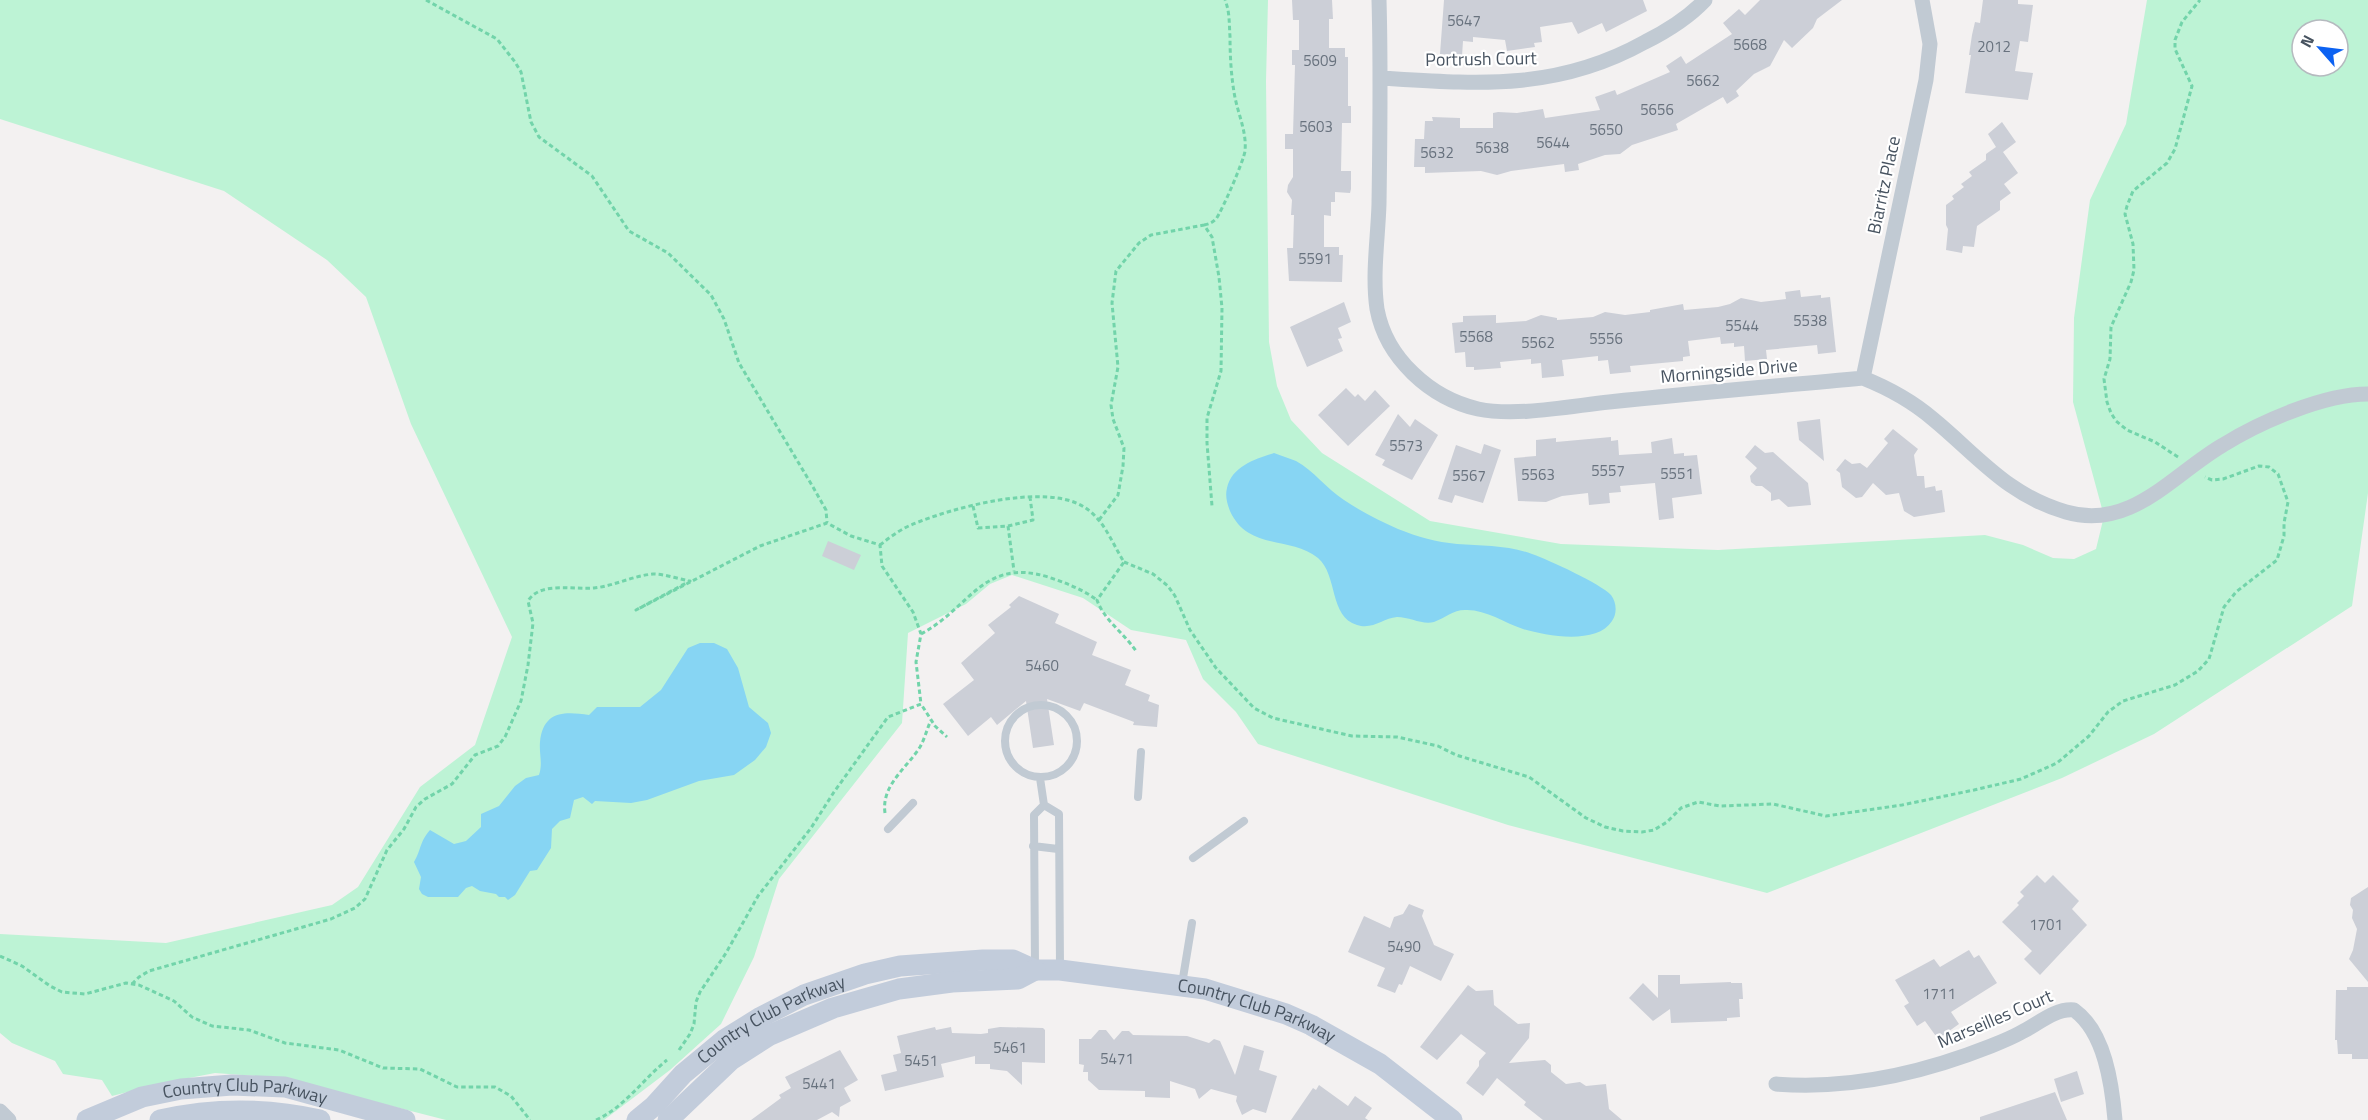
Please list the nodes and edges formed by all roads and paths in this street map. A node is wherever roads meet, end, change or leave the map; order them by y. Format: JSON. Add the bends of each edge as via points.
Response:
{"nodes":[{"id":1,"x":426,"y":0,"type":"edge"},
{"id":2,"x":1225,"y":0,"type":"edge"},
{"id":3,"x":1379,"y":0,"type":"edge"},
{"id":4,"x":1705,"y":0,"type":"edge"},
{"id":5,"x":1922,"y":0,"type":"edge"},
{"id":6,"x":2199,"y":0,"type":"edge"},
{"id":7,"x":1382,"y":78,"type":"junction"},
{"id":8,"x":1204,"y":225,"type":"junction"},
{"id":9,"x":1863,"y":378,"type":"junction"},
{"id":10,"x":2368,"y":394,"type":"edge"},
{"id":11,"x":2178,"y":457,"type":"dead end"},
{"id":12,"x":2206,"y":478,"type":"dead end"},
{"id":13,"x":1030,"y":497,"type":"junction"},
{"id":14,"x":973,"y":506,"type":"junction"},
{"id":15,"x":1212,"y":506,"type":"dead end"},
{"id":16,"x":1099,"y":520,"type":"junction"},
{"id":17,"x":827,"y":523,"type":"junction"},
{"id":18,"x":1008,"y":526,"type":"junction"},
{"id":19,"x":880,"y":545,"type":"junction"},
{"id":20,"x":1124,"y":562,"type":"junction"},
{"id":21,"x":1014,"y":571,"type":"junction"},
{"id":22,"x":1097,"y":600,"type":"junction"},
{"id":23,"x":921,"y":634,"type":"junction"},
{"id":24,"x":1136,"y":651,"type":"dead end"},
{"id":25,"x":921,"y":704,"type":"junction"},
{"id":26,"x":931,"y":720,"type":"junction"},
{"id":27,"x":947,"y":737,"type":"dead end"},
{"id":28,"x":1141,"y":752,"type":"dead end"},
{"id":29,"x":1040,"y":778,"type":"junction"},
{"id":30,"x":1138,"y":797,"type":"dead end"},
{"id":31,"x":914,"y":802,"type":"dead end"},
{"id":32,"x":1044,"y":805,"type":"junction"},
{"id":33,"x":1244,"y":821,"type":"dead end"},
{"id":34,"x":889,"y":827,"type":"joint"},
{"id":35,"x":1033,"y":846,"type":"junction"},
{"id":36,"x":1059,"y":849,"type":"junction"},
{"id":37,"x":1193,"y":858,"type":"dead end"},
{"id":38,"x":1192,"y":923,"type":"dead end"},
{"id":39,"x":0,"y":956,"type":"edge"},
{"id":40,"x":1035,"y":970,"type":"junction"},
{"id":41,"x":1060,"y":970,"type":"junction"},
{"id":42,"x":845,"y":980,"type":"junction"},
{"id":43,"x":132,"y":984,"type":"junction"},
{"id":44,"x":1182,"y":986,"type":"junction"},
{"id":45,"x":853,"y":1001,"type":"junction"},
{"id":46,"x":675,"y":1054,"type":"dead end"},
{"id":47,"x":670,"y":1058,"type":"dead end"},
{"id":48,"x":1776,"y":1084,"type":"dead end"},
{"id":49,"x":334,"y":1100,"type":"junction"},
{"id":50,"x":0,"y":1111,"type":"edge"},
{"id":51,"x":664,"y":1115,"type":"edge"},
{"id":52,"x":9,"y":1120,"type":"edge"},
{"id":53,"x":87,"y":1120,"type":"edge"},
{"id":54,"x":160,"y":1120,"type":"edge"},
{"id":55,"x":320,"y":1120,"type":"edge"},
{"id":56,"x":327,"y":1120,"type":"edge"},
{"id":57,"x":405,"y":1120,"type":"edge"},
{"id":58,"x":530,"y":1120,"type":"edge"},
{"id":59,"x":596,"y":1120,"type":"edge"},
{"id":60,"x":637,"y":1120,"type":"edge"},
{"id":61,"x":1452,"y":1120,"type":"edge"},
{"id":62,"x":2115,"y":1120,"type":"edge"}],
"edges":[{"from":1,"to":17,"type":"path","via":[[497,39],[521,72],[531,122],[539,137],[592,176],[629,231],[668,253],[711,296],[724,319],[739,363],[817,495],[828,516]]},
{"from":2,"to":8,"type":"path","via":[[1230,19],[1234,92],[1245,149],[1221,212]]},
{"from":3,"to":7,"type":"street","name":"Morningside Drive"},
{"from":4,"to":7,"type":"street","name":"Portrush Court","via":[[1668,29],[1636,47],[1563,75],[1509,82]]},
{"from":5,"to":9,"type":"street","name":"Biarritz Place","via":[[1930,44],[1926,80]]},
{"from":6,"to":11,"type":"path","via":[[2182,22],[2175,40],[2175,49],[2192,86],[2175,149],[2167,163],[2133,191],[2127,206],[2134,270],[2111,327],[2110,359],[2104,379],[2110,413],[2116,421]]},
{"from":7,"to":9,"type":"street","name":"Morningside Drive","via":[[1377,308],[1394,351],[1434,389],[1472,407],[1504,411]]},
{"from":8,"to":15,"type":"path","via":[[1212,237],[1222,308],[1221,371],[1207,418]]},
{"from":8,"to":16,"type":"path","via":[[1151,235],[1139,243],[1116,271],[1112,303],[1118,367],[1111,405],[1124,457],[1118,495]]},
{"from":9,"to":10,"type":"street","via":[[1901,396],[1933,418],[2011,488],[2038,504],[2085,516],[2104,516],[2146,501],[2221,446],[2260,424],[2304,407]]},
{"from":12,"to":20,"type":"path","via":[[2223,479],[2259,466],[2278,474],[2288,502],[2277,560],[2236,592],[2224,607],[2209,659],[2198,671],[2175,685],[2123,701],[2057,763],[2020,779],[1974,790],[1826,816],[1773,804],[1719,806],[1698,802],[1681,808],[1654,830],[1642,832],[1605,827],[1529,777],[1438,746],[1397,736],[1352,736],[1263,713],[1242,696],[1202,650],[1168,586],[1153,574]]},
{"from":13,"to":14,"type":"path"},
{"from":13,"to":16,"type":"path","via":[[1065,497],[1087,508]]},
{"from":13,"to":18,"type":"path","via":[[1033,520]]},
{"from":14,"to":18,"type":"path","via":[[978,528]]},
{"from":14,"to":19,"type":"path","via":[[909,526]]},
{"from":16,"to":20,"type":"path"},
{"from":17,"to":19,"type":"path"},
{"from":17,"to":43,"type":"path","via":[[760,546],[636,610],[690,581],[655,574],[594,588],[553,588],[531,596],[528,601],[533,623],[528,665],[521,701],[505,737],[498,746],[475,755],[452,784],[416,807],[387,850],[365,899],[331,919],[149,972]]},
{"from":18,"to":21,"type":"path"},
{"from":19,"to":23,"type":"path","via":[[882,566],[913,612]]},
{"from":20,"to":22,"type":"path"},
{"from":21,"to":22,"type":"path","via":[[1067,583]]},
{"from":21,"to":23,"type":"path","via":[[986,583]]},
{"from":22,"to":24,"type":"path","via":[[1101,612]]},
{"from":23,"to":25,"type":"path","via":[[916,662]]},
{"from":25,"to":26,"type":"path"},
{"from":25,"to":46,"type":"path","via":[[888,717],[758,896],[700,992],[690,1034]]},
{"from":26,"to":27,"type":"path"},
{"from":26,"to":34,"type":"path","via":[[920,746],[897,775],[886,797]]},
{"from":28,"to":30,"type":"lane"},
{"from":29,"to":29,"type":"lane","via":[[1013,766],[1007,756],[1005,734],[1025,708],[1047,705],[1067,715],[1077,734],[1077,746],[1068,766],[1051,777]]},
{"from":29,"to":32,"type":"lane"},
{"from":31,"to":34,"type":"lane"},
{"from":32,"to":35,"type":"lane","via":[[1034,815]]},
{"from":32,"to":36,"type":"lane","via":[[1059,814]]},
{"from":33,"to":37,"type":"lane"},
{"from":35,"to":36,"type":"lane"},
{"from":35,"to":40,"type":"lane"},
{"from":36,"to":41,"type":"lane"},
{"from":38,"to":44,"type":"lane"},
{"from":39,"to":43,"type":"path","via":[[62,992],[85,994]]},
{"from":40,"to":41,"type":"street","name":"Country Club Parkway"},
{"from":40,"to":42,"type":"street","name":"Country Club Parkway","via":[[1013,960],[950,961],[900,966]]},
{"from":40,"to":45,"type":"street","name":"Country Club Parkway","via":[[1018,979],[910,988]]},
{"from":41,"to":44,"type":"street","name":"Country Club Parkway"},
{"from":42,"to":45,"type":"street"},
{"from":42,"to":51,"type":"street","name":"Country Club Parkway","via":[[787,1003],[737,1032],[683,1074]]},
{"from":43,"to":58,"type":"path","via":[[174,1001],[192,1017],[212,1026],[249,1030],[285,1043],[339,1050],[383,1068],[420,1069],[457,1087],[495,1087],[511,1096]]},
{"from":44,"to":61,"type":"street","name":"Country Club Parkway","via":[[1226,995],[1311,1025],[1390,1071]]},
{"from":45,"to":51,"type":"street","name":"Country Club Parkway","via":[[770,1035]]},
{"from":47,"to":59,"type":"path","via":[[633,1094]]},
{"from":48,"to":62,"type":"street","name":"Marseilles Court","via":[[1844,1083],[1924,1069],[2005,1040],[2061,1011],[2074,1010],[2086,1021],[2100,1048]]},
{"from":49,"to":53,"type":"street","name":"Country Club Parkway","via":[[285,1087],[200,1086],[142,1097]]},
{"from":49,"to":56,"type":"street"},
{"from":49,"to":57,"type":"street","name":"Country Club Parkway"},
{"from":50,"to":52,"type":"street"},
{"from":51,"to":60,"type":"street","name":"Country Club Parkway"},
{"from":54,"to":55,"type":"street","name":"Country Club Parkway","via":[[235,1111],[296,1114]]}]}
